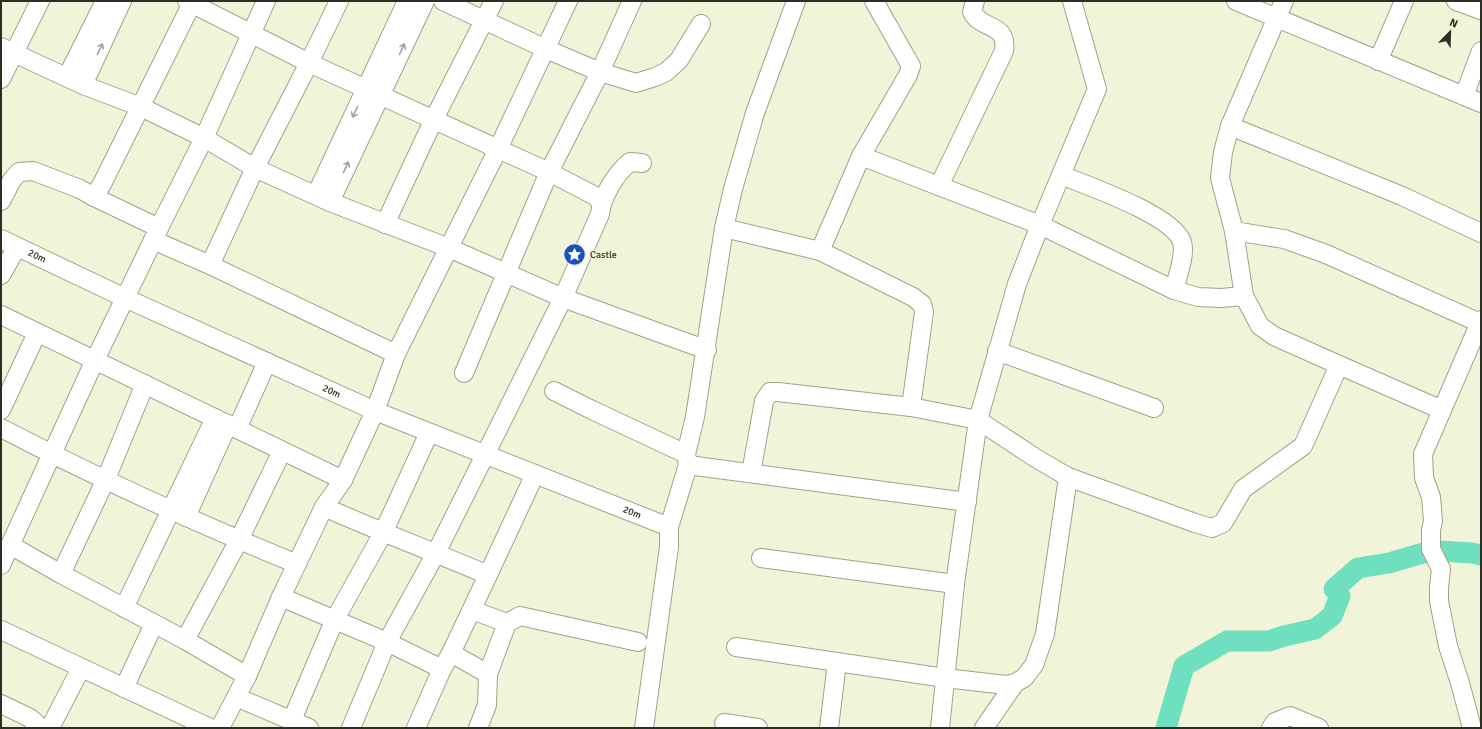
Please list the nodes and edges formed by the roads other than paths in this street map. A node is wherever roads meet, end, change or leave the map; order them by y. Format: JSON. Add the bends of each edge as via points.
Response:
{"nodes":[{"id":1,"x":40,"y":1,"type":"edge"},
{"id":2,"x":105,"y":1,"type":"edge"},
{"id":3,"x":122,"y":1,"type":"edge"},
{"id":4,"x":266,"y":1,"type":"edge"},
{"id":5,"x":339,"y":1,"type":"edge"},
{"id":6,"x":407,"y":1,"type":"edge"},
{"id":7,"x":425,"y":1,"type":"edge"},
{"id":8,"x":443,"y":1,"type":"edge"},
{"id":9,"x":494,"y":1,"type":"edge"},
{"id":10,"x":568,"y":1,"type":"edge"},
{"id":11,"x":632,"y":1,"type":"edge"},
{"id":12,"x":796,"y":1,"type":"edge"},
{"id":13,"x":874,"y":1,"type":"edge"},
{"id":14,"x":975,"y":1,"type":"edge"},
{"id":15,"x":1072,"y":1,"type":"edge"},
{"id":16,"x":1236,"y":1,"type":"edge"},
{"id":17,"x":1284,"y":1,"type":"edge"},
{"id":18,"x":1404,"y":1,"type":"edge"},
{"id":19,"x":1456,"y":1,"type":"edge"},
{"id":20,"x":190,"y":2,"type":"edge"},
{"id":21,"x":1481,"y":10,"type":"edge"},
{"id":22,"x":1276,"y":18,"type":"junction"},
{"id":23,"x":484,"y":20,"type":"junction"},
{"id":24,"x":701,"y":24,"type":"dead end"},
{"id":25,"x":250,"y":33,"type":"junction"},
{"id":26,"x":546,"y":49,"type":"junction"},
{"id":27,"x":8,"y":50,"type":"edge"},
{"id":28,"x":1481,"y":51,"type":"edge"},
{"id":29,"x":1378,"y":61,"type":"junction"},
{"id":30,"x":309,"y":63,"type":"junction"},
{"id":31,"x":600,"y":72,"type":"junction"},
{"id":32,"x":67,"y":77,"type":"junction"},
{"id":33,"x":1,"y":79,"type":"edge"},
{"id":34,"x":83,"y":85,"type":"junction"},
{"id":35,"x":374,"y":92,"type":"junction"},
{"id":36,"x":1464,"y":96,"type":"junction"},
{"id":37,"x":1481,"y":103,"type":"edge"},
{"id":38,"x":140,"y":106,"type":"junction"},
{"id":39,"x":434,"y":119,"type":"junction"},
{"id":40,"x":1230,"y":126,"type":"junction"},
{"id":41,"x":204,"y":138,"type":"junction"},
{"id":42,"x":498,"y":149,"type":"junction"},
{"id":43,"x":861,"y":156,"type":"junction"},
{"id":44,"x":642,"y":163,"type":"dead end"},
{"id":45,"x":255,"y":168,"type":"junction"},
{"id":46,"x":549,"y":172,"type":"junction"},
{"id":47,"x":1061,"y":175,"type":"junction"},
{"id":48,"x":939,"y":186,"type":"junction"},
{"id":49,"x":94,"y":196,"type":"junction"},
{"id":50,"x":323,"y":198,"type":"junction"},
{"id":51,"x":1,"y":202,"type":"edge"},
{"id":52,"x":601,"y":204,"type":"junction"},
{"id":53,"x":385,"y":224,"type":"junction"},
{"id":54,"x":1040,"y":225,"type":"junction"},
{"id":55,"x":724,"y":228,"type":"junction"},
{"id":56,"x":1234,"y":231,"type":"junction"},
{"id":57,"x":1481,"y":233,"type":"edge"},
{"id":58,"x":156,"y":234,"type":"junction"},
{"id":59,"x":9,"y":243,"type":"edge"},
{"id":60,"x":449,"y":248,"type":"junction"},
{"id":61,"x":820,"y":251,"type":"junction"},
{"id":62,"x":210,"y":265,"type":"junction"},
{"id":63,"x":506,"y":272,"type":"junction"},
{"id":64,"x":1,"y":275,"type":"edge"},
{"id":65,"x":1174,"y":290,"type":"junction"},
{"id":66,"x":1244,"y":296,"type":"junction"},
{"id":67,"x":125,"y":298,"type":"junction"},
{"id":68,"x":563,"y":298,"type":"junction"},
{"id":69,"x":1,"y":315,"type":"edge"},
{"id":70,"x":1480,"y":322,"type":"edge"},
{"id":71,"x":37,"y":333,"type":"junction"},
{"id":72,"x":707,"y":350,"type":"junction"},
{"id":73,"x":997,"y":351,"type":"junction"},
{"id":74,"x":396,"y":354,"type":"junction"},
{"id":75,"x":95,"y":360,"type":"junction"},
{"id":76,"x":267,"y":362,"type":"junction"},
{"id":77,"x":1339,"y":365,"type":"junction"},
{"id":78,"x":464,"y":373,"type":"dead end"},
{"id":79,"x":145,"y":384,"type":"junction"},
{"id":80,"x":554,"y":391,"type":"dead end"},
{"id":81,"x":911,"y":407,"type":"junction"},
{"id":82,"x":1154,"y":408,"type":"dead end"},
{"id":83,"x":1,"y":410,"type":"edge"},
{"id":84,"x":1442,"y":410,"type":"junction"},
{"id":85,"x":375,"y":411,"type":"junction"},
{"id":86,"x":978,"y":420,"type":"junction"},
{"id":87,"x":227,"y":423,"type":"junction"},
{"id":88,"x":1,"y":428,"type":"edge"},
{"id":89,"x":429,"y":433,"type":"junction"},
{"id":90,"x":282,"y":451,"type":"junction"},
{"id":91,"x":52,"y":454,"type":"junction"},
{"id":92,"x":485,"y":455,"type":"junction"},
{"id":93,"x":687,"y":459,"type":"junction"},
{"id":94,"x":751,"y":473,"type":"junction"},
{"id":95,"x":535,"y":474,"type":"junction"},
{"id":96,"x":1068,"y":476,"type":"junction"},
{"id":97,"x":106,"y":479,"type":"junction"},
{"id":98,"x":342,"y":480,"type":"junction"},
{"id":99,"x":967,"y":502,"type":"junction"},
{"id":100,"x":324,"y":507,"type":"junction"},
{"id":101,"x":178,"y":513,"type":"junction"},
{"id":102,"x":669,"y":527,"type":"junction"},
{"id":103,"x":383,"y":533,"type":"junction"},
{"id":104,"x":239,"y":540,"type":"junction"},
{"id":105,"x":436,"y":553,"type":"junction"},
{"id":106,"x":4,"y":558,"type":"edge"},
{"id":107,"x":761,"y":558,"type":"dead end"},
{"id":108,"x":297,"y":564,"type":"junction"},
{"id":109,"x":61,"y":574,"type":"junction"},
{"id":110,"x":488,"y":575,"type":"junction"},
{"id":111,"x":955,"y":584,"type":"junction"},
{"id":112,"x":281,"y":597,"type":"junction"},
{"id":113,"x":124,"y":608,"type":"junction"},
{"id":114,"x":472,"y":610,"type":"junction"},
{"id":115,"x":335,"y":619,"type":"junction"},
{"id":116,"x":154,"y":624,"type":"junction"},
{"id":117,"x":508,"y":624,"type":"junction"},
{"id":118,"x":1,"y":630,"type":"edge"},
{"id":119,"x":185,"y":640,"type":"junction"},
{"id":120,"x":387,"y":642,"type":"junction"},
{"id":121,"x":638,"y":642,"type":"dead end"},
{"id":122,"x":736,"y":647,"type":"dead end"},
{"id":123,"x":451,"y":653,"type":"junction"},
{"id":124,"x":837,"y":662,"type":"junction"},
{"id":125,"x":81,"y":668,"type":"junction"},
{"id":126,"x":442,"y":669,"type":"junction"},
{"id":127,"x":488,"y":674,"type":"junction"},
{"id":128,"x":247,"y":676,"type":"junction"},
{"id":129,"x":945,"y":678,"type":"junction"},
{"id":130,"x":1015,"y":683,"type":"junction"},
{"id":131,"x":124,"y":688,"type":"junction"},
{"id":132,"x":236,"y":697,"type":"junction"},
{"id":133,"x":1,"y":704,"type":"edge"},
{"id":134,"x":292,"y":720,"type":"junction"},
{"id":135,"x":724,"y":723,"type":"dead end"},
{"id":136,"x":42,"y":728,"type":"edge"},
{"id":137,"x":50,"y":728,"type":"edge"},
{"id":138,"x":210,"y":728,"type":"edge"},
{"id":139,"x":220,"y":728,"type":"edge"},
{"id":140,"x":309,"y":728,"type":"edge"},
{"id":141,"x":351,"y":728,"type":"edge"},
{"id":142,"x":416,"y":728,"type":"edge"},
{"id":143,"x":478,"y":728,"type":"edge"},
{"id":144,"x":644,"y":728,"type":"edge"},
{"id":145,"x":758,"y":728,"type":"edge"},
{"id":146,"x":829,"y":728,"type":"edge"},
{"id":147,"x":940,"y":728,"type":"edge"},
{"id":148,"x":984,"y":728,"type":"edge"},
{"id":149,"x":1271,"y":728,"type":"edge"},
{"id":150,"x":1319,"y":728,"type":"edge"},
{"id":151,"x":1472,"y":728,"type":"edge"}],
"edges":[{"from":1,"to":27,"type":"street"},
{"from":2,"to":32,"type":"street"},
{"from":34,"to":3,"type":"street","one_way":true},
{"from":4,"to":25,"type":"street"},
{"from":5,"to":30,"type":"street"},
{"from":6,"to":35,"type":"street"},
{"from":35,"to":7,"type":"street","one_way":true},
{"from":8,"to":23,"type":"street"},
{"from":9,"to":23,"type":"street"},
{"from":10,"to":26,"type":"street"},
{"from":11,"to":31,"type":"street"},
{"from":12,"to":55,"type":"street","via":[[755,113],[732,189]]},
{"from":13,"to":43,"type":"street","via":[[911,66]]},
{"from":14,"to":48,"type":"street","via":[[972,12],[975,18],[1002,33],[1004,51]]},
{"from":15,"to":47,"type":"street","via":[[1097,89]]},
{"from":16,"to":22,"type":"street"},
{"from":17,"to":22,"type":"street"},
{"from":18,"to":29,"type":"street"},
{"from":19,"to":21,"type":"street"},
{"from":20,"to":25,"type":"street"},
{"from":20,"to":38,"type":"street"},
{"from":22,"to":29,"type":"street"},
{"from":22,"to":40,"type":"street"},
{"from":23,"to":26,"type":"street"},
{"from":23,"to":39,"type":"street"},
{"from":24,"to":31,"type":"street","via":[[679,60],[666,72],[636,83]]},
{"from":25,"to":30,"type":"street"},
{"from":25,"to":41,"type":"street"},
{"from":26,"to":31,"type":"street"},
{"from":26,"to":42,"type":"street"},
{"from":27,"to":32,"type":"street"},
{"from":27,"to":33,"type":"street"},
{"from":28,"to":36,"type":"street"},
{"from":29,"to":36,"type":"street"},
{"from":30,"to":35,"type":"street"},
{"from":30,"to":45,"type":"street"},
{"from":31,"to":46,"type":"street"},
{"from":32,"to":34,"type":"street"},
{"from":34,"to":38,"type":"street"},
{"from":35,"to":39,"type":"street"},
{"from":35,"to":50,"type":"street"},
{"from":36,"to":37,"type":"street"},
{"from":38,"to":41,"type":"street"},
{"from":38,"to":49,"type":"street"},
{"from":39,"to":42,"type":"street"},
{"from":39,"to":53,"type":"street"},
{"from":40,"to":56,"type":"street","via":[[1220,178]]},
{"from":40,"to":57,"type":"street","via":[[1402,196]]},
{"from":41,"to":45,"type":"street"},
{"from":41,"to":58,"type":"street"},
{"from":42,"to":46,"type":"street"},
{"from":42,"to":60,"type":"street"},
{"from":43,"to":48,"type":"street"},
{"from":43,"to":61,"type":"street"},
{"from":44,"to":52,"type":"street","via":[[630,162],[620,169]]},
{"from":45,"to":50,"type":"street"},
{"from":45,"to":62,"type":"street"},
{"from":46,"to":52,"type":"street","via":[[597,197]]},
{"from":46,"to":63,"type":"street"},
{"from":47,"to":54,"type":"street"},
{"from":47,"to":65,"type":"street","via":[[1144,210],[1179,235],[1182,255]]},
{"from":48,"to":54,"type":"street"},
{"from":49,"to":51,"type":"street","via":[[33,171],[20,172],[12,180]]},
{"from":49,"to":58,"type":"street"},
{"from":50,"to":53,"type":"street"},
{"from":52,"to":68,"type":"street","via":[[600,214]]},
{"from":53,"to":60,"type":"street"},
{"from":54,"to":65,"type":"street"},
{"from":54,"to":73,"type":"street","via":[[1017,284]]},
{"from":55,"to":61,"type":"street"},
{"from":55,"to":72,"type":"street"},
{"from":56,"to":66,"type":"street"},
{"from":56,"to":70,"type":"street","via":[[1284,239],[1326,254]]},
{"from":58,"to":62,"type":"street"},
{"from":58,"to":67,"type":"street"},
{"from":59,"to":64,"type":"street"},
{"from":59,"to":67,"type":"street","name":"20m"},
{"from":60,"to":63,"type":"street"},
{"from":60,"to":74,"type":"street"},
{"from":61,"to":81,"type":"street","via":[[913,297],[922,304],[924,312]]},
{"from":62,"to":74,"type":"street"},
{"from":63,"to":68,"type":"street"},
{"from":63,"to":78,"type":"street"},
{"from":65,"to":66,"type":"street","via":[[1198,297]]},
{"from":66,"to":77,"type":"street","via":[[1260,326],[1274,336]]},
{"from":67,"to":75,"type":"street"},
{"from":67,"to":76,"type":"street","name":"20m"},
{"from":68,"to":72,"type":"street"},
{"from":68,"to":92,"type":"street"},
{"from":69,"to":71,"type":"street"},
{"from":70,"to":84,"type":"street"},
{"from":71,"to":75,"type":"street"},
{"from":71,"to":83,"type":"street"},
{"from":72,"to":93,"type":"street"},
{"from":73,"to":82,"type":"street"},
{"from":73,"to":86,"type":"street"},
{"from":74,"to":85,"type":"street"},
{"from":75,"to":79,"type":"street"},
{"from":75,"to":91,"type":"street"},
{"from":76,"to":85,"type":"street","name":"20m"},
{"from":76,"to":87,"type":"street"},
{"from":77,"to":84,"type":"street"},
{"from":77,"to":96,"type":"street","via":[[1303,446],[1243,489],[1223,523],[1212,528]]},
{"from":79,"to":87,"type":"street"},
{"from":79,"to":97,"type":"street"},
{"from":80,"to":93,"type":"street"},
{"from":81,"to":86,"type":"street"},
{"from":81,"to":94,"type":"street","via":[[770,392],[764,401]]},
{"from":84,"to":151,"type":"street","via":[[1423,454],[1424,478],[1431,497],[1431,549],[1441,569],[1439,601],[1448,646]]},
{"from":85,"to":89,"type":"street","name":"20m"},
{"from":85,"to":98,"type":"street"},
{"from":86,"to":96,"type":"street"},
{"from":86,"to":99,"type":"street"},
{"from":87,"to":90,"type":"street"},
{"from":87,"to":101,"type":"street"},
{"from":88,"to":91,"type":"street"},
{"from":89,"to":92,"type":"street","name":"20m"},
{"from":89,"to":103,"type":"street"},
{"from":90,"to":98,"type":"street"},
{"from":90,"to":104,"type":"street"},
{"from":91,"to":97,"type":"street"},
{"from":91,"to":106,"type":"street"},
{"from":92,"to":95,"type":"street","name":"20m"},
{"from":92,"to":105,"type":"street"},
{"from":93,"to":94,"type":"street"},
{"from":93,"to":102,"type":"street"},
{"from":94,"to":99,"type":"street"},
{"from":95,"to":102,"type":"street","name":"20m"},
{"from":95,"to":110,"type":"street"},
{"from":96,"to":130,"type":"street","via":[[1045,634],[1034,665],[1024,678]]},
{"from":97,"to":101,"type":"street"},
{"from":97,"to":109,"type":"street"},
{"from":98,"to":100,"type":"street"},
{"from":99,"to":111,"type":"street"},
{"from":100,"to":103,"type":"street"},
{"from":100,"to":108,"type":"street"},
{"from":101,"to":104,"type":"street"},
{"from":101,"to":113,"type":"street"},
{"from":102,"to":144,"type":"street","via":[[669,548]]},
{"from":103,"to":105,"type":"street"},
{"from":103,"to":115,"type":"street"},
{"from":104,"to":108,"type":"street"},
{"from":104,"to":119,"type":"street"},
{"from":105,"to":110,"type":"street"},
{"from":105,"to":120,"type":"street"},
{"from":106,"to":109,"type":"street"},
{"from":107,"to":111,"type":"street"},
{"from":108,"to":112,"type":"street"},
{"from":109,"to":113,"type":"street"},
{"from":110,"to":114,"type":"street"},
{"from":111,"to":129,"type":"street"},
{"from":112,"to":115,"type":"street"},
{"from":112,"to":128,"type":"street"},
{"from":113,"to":116,"type":"street"},
{"from":114,"to":117,"type":"street"},
{"from":114,"to":123,"type":"street"},
{"from":115,"to":120,"type":"street"},
{"from":115,"to":134,"type":"street"},
{"from":116,"to":119,"type":"street"},
{"from":116,"to":131,"type":"street"},
{"from":117,"to":121,"type":"street","via":[[520,616]]},
{"from":117,"to":127,"type":"street"},
{"from":118,"to":125,"type":"street"},
{"from":119,"to":128,"type":"street"},
{"from":120,"to":126,"type":"street"},
{"from":120,"to":141,"type":"street"},
{"from":122,"to":124,"type":"street"},
{"from":123,"to":126,"type":"street"},
{"from":123,"to":127,"type":"street"},
{"from":124,"to":129,"type":"street"},
{"from":124,"to":146,"type":"street"},
{"from":125,"to":131,"type":"street"},
{"from":125,"to":137,"type":"street"},
{"from":126,"to":142,"type":"street"},
{"from":127,"to":143,"type":"street","via":[[487,705]]},
{"from":128,"to":132,"type":"street"},
{"from":129,"to":130,"type":"street","via":[[1006,685]]},
{"from":129,"to":147,"type":"street"},
{"from":130,"to":148,"type":"street"},
{"from":131,"to":138,"type":"street"},
{"from":132,"to":134,"type":"street"},
{"from":132,"to":139,"type":"street"},
{"from":133,"to":136,"type":"street","via":[[30,718]]},
{"from":134,"to":140,"type":"street"},
{"from":135,"to":145,"type":"street"},
{"from":149,"to":150,"type":"street","via":[[1276,722],[1290,716]]}]}
